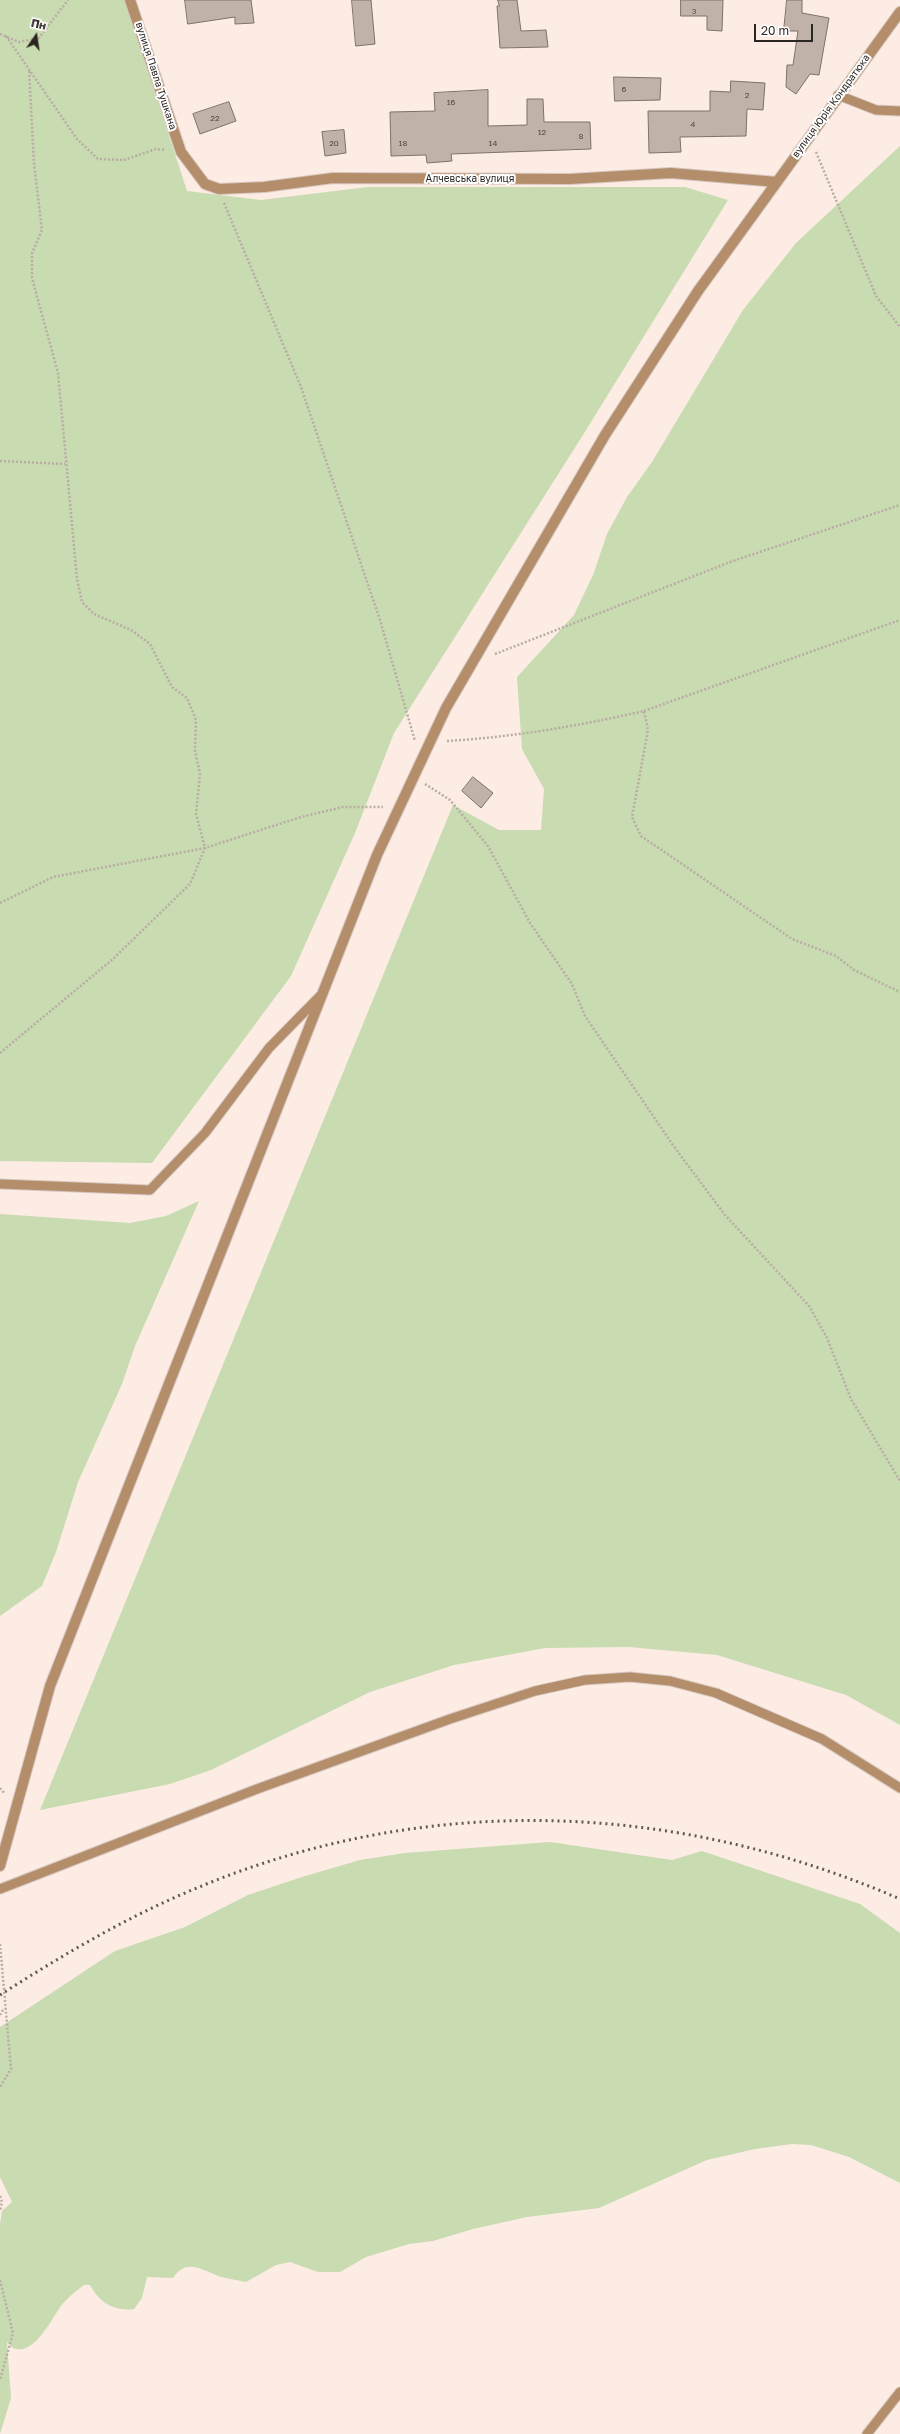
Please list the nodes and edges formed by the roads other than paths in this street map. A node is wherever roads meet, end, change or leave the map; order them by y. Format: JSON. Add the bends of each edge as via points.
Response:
{"nodes":[{"id":1,"x":130,"y":0,"type":"edge"},
{"id":2,"x":900,"y":12,"type":"edge"},
{"id":3,"x":838,"y":95,"type":"junction"},
{"id":4,"x":900,"y":111,"type":"edge"},
{"id":5,"x":777,"y":182,"type":"junction"},
{"id":6,"x":219,"y":189,"type":"joint"},
{"id":7,"x":320,"y":996,"type":"junction"},
{"id":8,"x":0,"y":1184,"type":"edge"},
{"id":9,"x":900,"y":1788,"type":"edge"},
{"id":10,"x":0,"y":1866,"type":"edge"},
{"id":11,"x":0,"y":1889,"type":"edge"},
{"id":12,"x":900,"y":2392,"type":"edge"},
{"id":13,"x":867,"y":2434,"type":"edge"}],
"edges":[{"from":1,"to":6,"type":"street","name":"вулиця Павла Тушкана","via":[[181,152],[205,184]]},
{"from":2,"to":3,"type":"street","name":"вулиця Юрія Кондратюка"},
{"from":3,"to":4,"type":"lane","via":[[876,110]]},
{"from":3,"to":5,"type":"street","name":"вулиця Юрія Кондратюка"},
{"from":5,"to":6,"type":"street","name":"Алчевська вулиця","via":[[671,173],[570,179],[333,178],[264,187]]},
{"from":5,"to":7,"type":"street","name":"вулиця Юрія Кондратюка","via":[[698,291],[605,434],[446,708],[377,855]]},
{"from":7,"to":8,"type":"lane","via":[[269,1048],[205,1133],[150,1190]]},
{"from":7,"to":10,"type":"street","name":"вулиця Юрія Кондратюка","via":[[196,1320],[50,1686]]},
{"from":9,"to":11,"type":"lane","via":[[822,1739],[716,1693],[670,1681],[630,1677],[585,1680],[535,1691],[450,1719],[257,1789]]},
{"from":12,"to":13,"type":"lane"}]}
